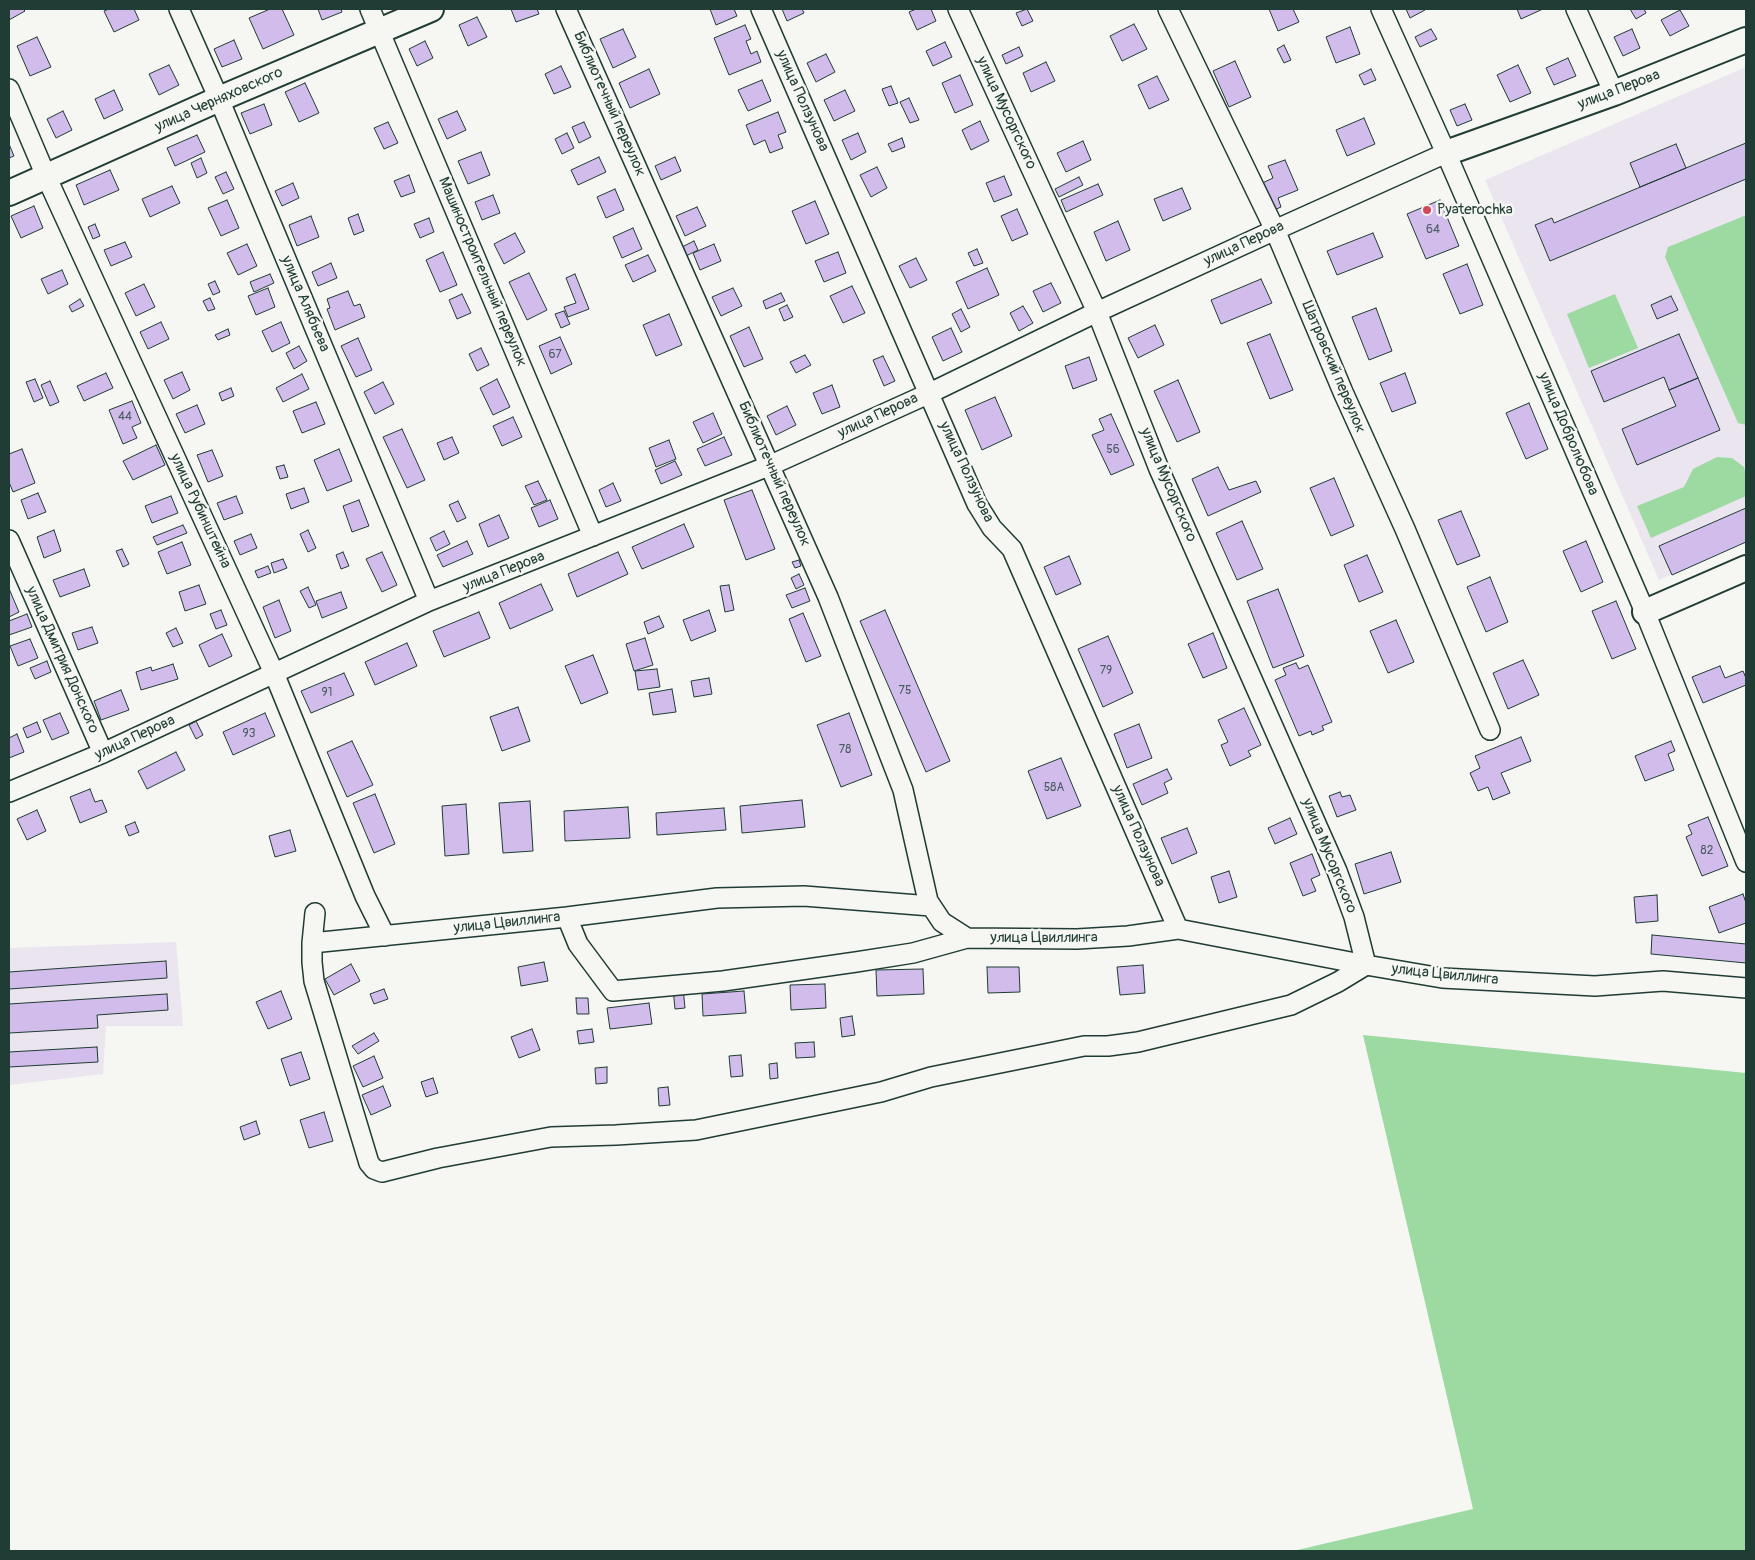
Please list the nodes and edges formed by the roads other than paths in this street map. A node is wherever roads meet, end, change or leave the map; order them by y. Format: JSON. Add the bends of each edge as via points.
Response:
{"nodes":[{"id":1,"x":178,"y":9,"type":"edge"},
{"id":2,"x":370,"y":9,"type":"edge"},
{"id":3,"x":430,"y":9,"type":"edge"},
{"id":4,"x":566,"y":9,"type":"edge"},
{"id":5,"x":761,"y":9,"type":"edge"},
{"id":6,"x":958,"y":9,"type":"edge"},
{"id":7,"x":1168,"y":9,"type":"edge"},
{"id":8,"x":1382,"y":9,"type":"edge"},
{"id":9,"x":1576,"y":9,"type":"edge"},
{"id":10,"x":380,"y":31,"type":"junction"},
{"id":11,"x":1746,"y":40,"type":"edge"},
{"id":12,"x":9,"y":89,"type":"edge"},
{"id":13,"x":1614,"y":93,"type":"junction"},
{"id":14,"x":219,"y":99,"type":"junction"},
{"id":15,"x":1446,"y":153,"type":"junction"},
{"id":16,"x":46,"y":176,"type":"junction"},
{"id":17,"x":9,"y":193,"type":"edge"},
{"id":18,"x":1275,"y":230,"type":"junction"},
{"id":19,"x":1097,"y":312,"type":"junction"},
{"id":20,"x":930,"y":393,"type":"junction"},
{"id":21,"x":771,"y":465,"type":"junction"},
{"id":22,"x":593,"y":536,"type":"junction"},
{"id":23,"x":9,"y":540,"type":"edge"},
{"id":24,"x":1746,"y":568,"type":"edge"},
{"id":25,"x":429,"y":601,"type":"junction"},
{"id":26,"x":1645,"y":612,"type":"junction"},
{"id":27,"x":274,"y":672,"type":"junction"},
{"id":28,"x":1490,"y":730,"type":"dead end"},
{"id":29,"x":103,"y":753,"type":"junction"},
{"id":30,"x":9,"y":792,"type":"edge"},
{"id":31,"x":1746,"y":862,"type":"edge"},
{"id":32,"x":931,"y":906,"type":"junction"},
{"id":33,"x":315,"y":913,"type":"dead end"},
{"id":34,"x":567,"y":917,"type":"junction"},
{"id":35,"x":1178,"y":929,"type":"junction"},
{"id":36,"x":385,"y":936,"type":"junction"},
{"id":37,"x":967,"y":938,"type":"junction"},
{"id":38,"x":312,"y":943,"type":"junction"},
{"id":39,"x":1366,"y":965,"type":"junction"},
{"id":40,"x":1746,"y":988,"type":"edge"}],
"edges":[{"from":1,"to":14,"type":"street","name":"улица Алябьева"},
{"from":2,"to":10,"type":"street","name":"Машиностроительный переулок"},
{"from":3,"to":10,"type":"street","name":"улица Черняховского"},
{"from":4,"to":21,"type":"street","name":"Библиотечный переулок"},
{"from":5,"to":20,"type":"street","name":"улица Ползунова"},
{"from":6,"to":19,"type":"street","name":"улица Мусоргского"},
{"from":7,"to":18,"type":"street","name":"Шатровский переулок"},
{"from":8,"to":15,"type":"street","name":"улица Добролюбова"},
{"from":9,"to":13,"type":"street"},
{"from":10,"to":14,"type":"street","name":"улица Черняховского"},
{"from":10,"to":22,"type":"street","name":"Машиностроительный переулок"},
{"from":11,"to":13,"type":"street","name":"улица Перова"},
{"from":12,"to":16,"type":"street","name":"улица Рубинштейна"},
{"from":13,"to":15,"type":"street","name":"улица Перова"},
{"from":14,"to":16,"type":"street","name":"улица Черняховского"},
{"from":14,"to":25,"type":"street","name":"улица Алябьева"},
{"from":15,"to":18,"type":"street","name":"улица Перова"},
{"from":15,"to":26,"type":"street","name":"улица Добролюбова"},
{"from":16,"to":17,"type":"street","name":"улица Черняховского"},
{"from":16,"to":27,"type":"street","name":"улица Рубинштейна"},
{"from":18,"to":19,"type":"street","name":"улица Перова"},
{"from":18,"to":28,"type":"street","name":"Шатровский переулок"},
{"from":19,"to":20,"type":"street","name":"улица Перова"},
{"from":19,"to":39,"type":"street","name":"улица Мусоргского","via":[[1159,469],[1337,871],[1354,917]]},
{"from":20,"to":21,"type":"street","name":"улица Перова"},
{"from":20,"to":35,"type":"street","name":"улица Ползунова","via":[[977,504],[992,528],[1012,549]]},
{"from":21,"to":22,"type":"street","name":"улица Перова"},
{"from":21,"to":32,"type":"street","name":"Библиотечный переулок","via":[[828,596],[903,790]]},
{"from":22,"to":25,"type":"street","name":"улица Перова"},
{"from":23,"to":29,"type":"street","name":"улица Дмитрия Донского"},
{"from":24,"to":26,"type":"street"},
{"from":25,"to":27,"type":"street","name":"улица Перова"},
{"from":26,"to":31,"type":"street","name":"улица Добролюбова"},
{"from":27,"to":29,"type":"street","name":"улица Перова"},
{"from":27,"to":36,"type":"street","name":"улица Рубинштейна"},
{"from":29,"to":30,"type":"street","name":"улица Перова"},
{"from":32,"to":34,"type":"street","via":[[804,896],[717,898]]},
{"from":32,"to":37,"type":"street","name":"Библиотечный переулок","via":[[942,922]]},
{"from":33,"to":38,"type":"street"},
{"from":34,"to":36,"type":"street","name":"улица Цвиллинга"},
{"from":34,"to":37,"type":"street","name":"улица Цвиллинга","via":[[578,944],[613,991],[723,981],[913,953]]},
{"from":35,"to":37,"type":"street","name":"улица Цвиллинга","via":[[1077,939]]},
{"from":35,"to":39,"type":"street","name":"улица Цвиллинга"},
{"from":36,"to":38,"type":"street","name":"улица Цвиллинга"},
{"from":38,"to":39,"type":"street","via":[[314,981],[369,1163],[382,1172],[551,1137],[696,1130],[1084,1046],[1138,1042],[1291,1005]]},
{"from":39,"to":40,"type":"street","name":"улица Цвиллинга","via":[[1442,978],[1595,986],[1663,981]]}]}
